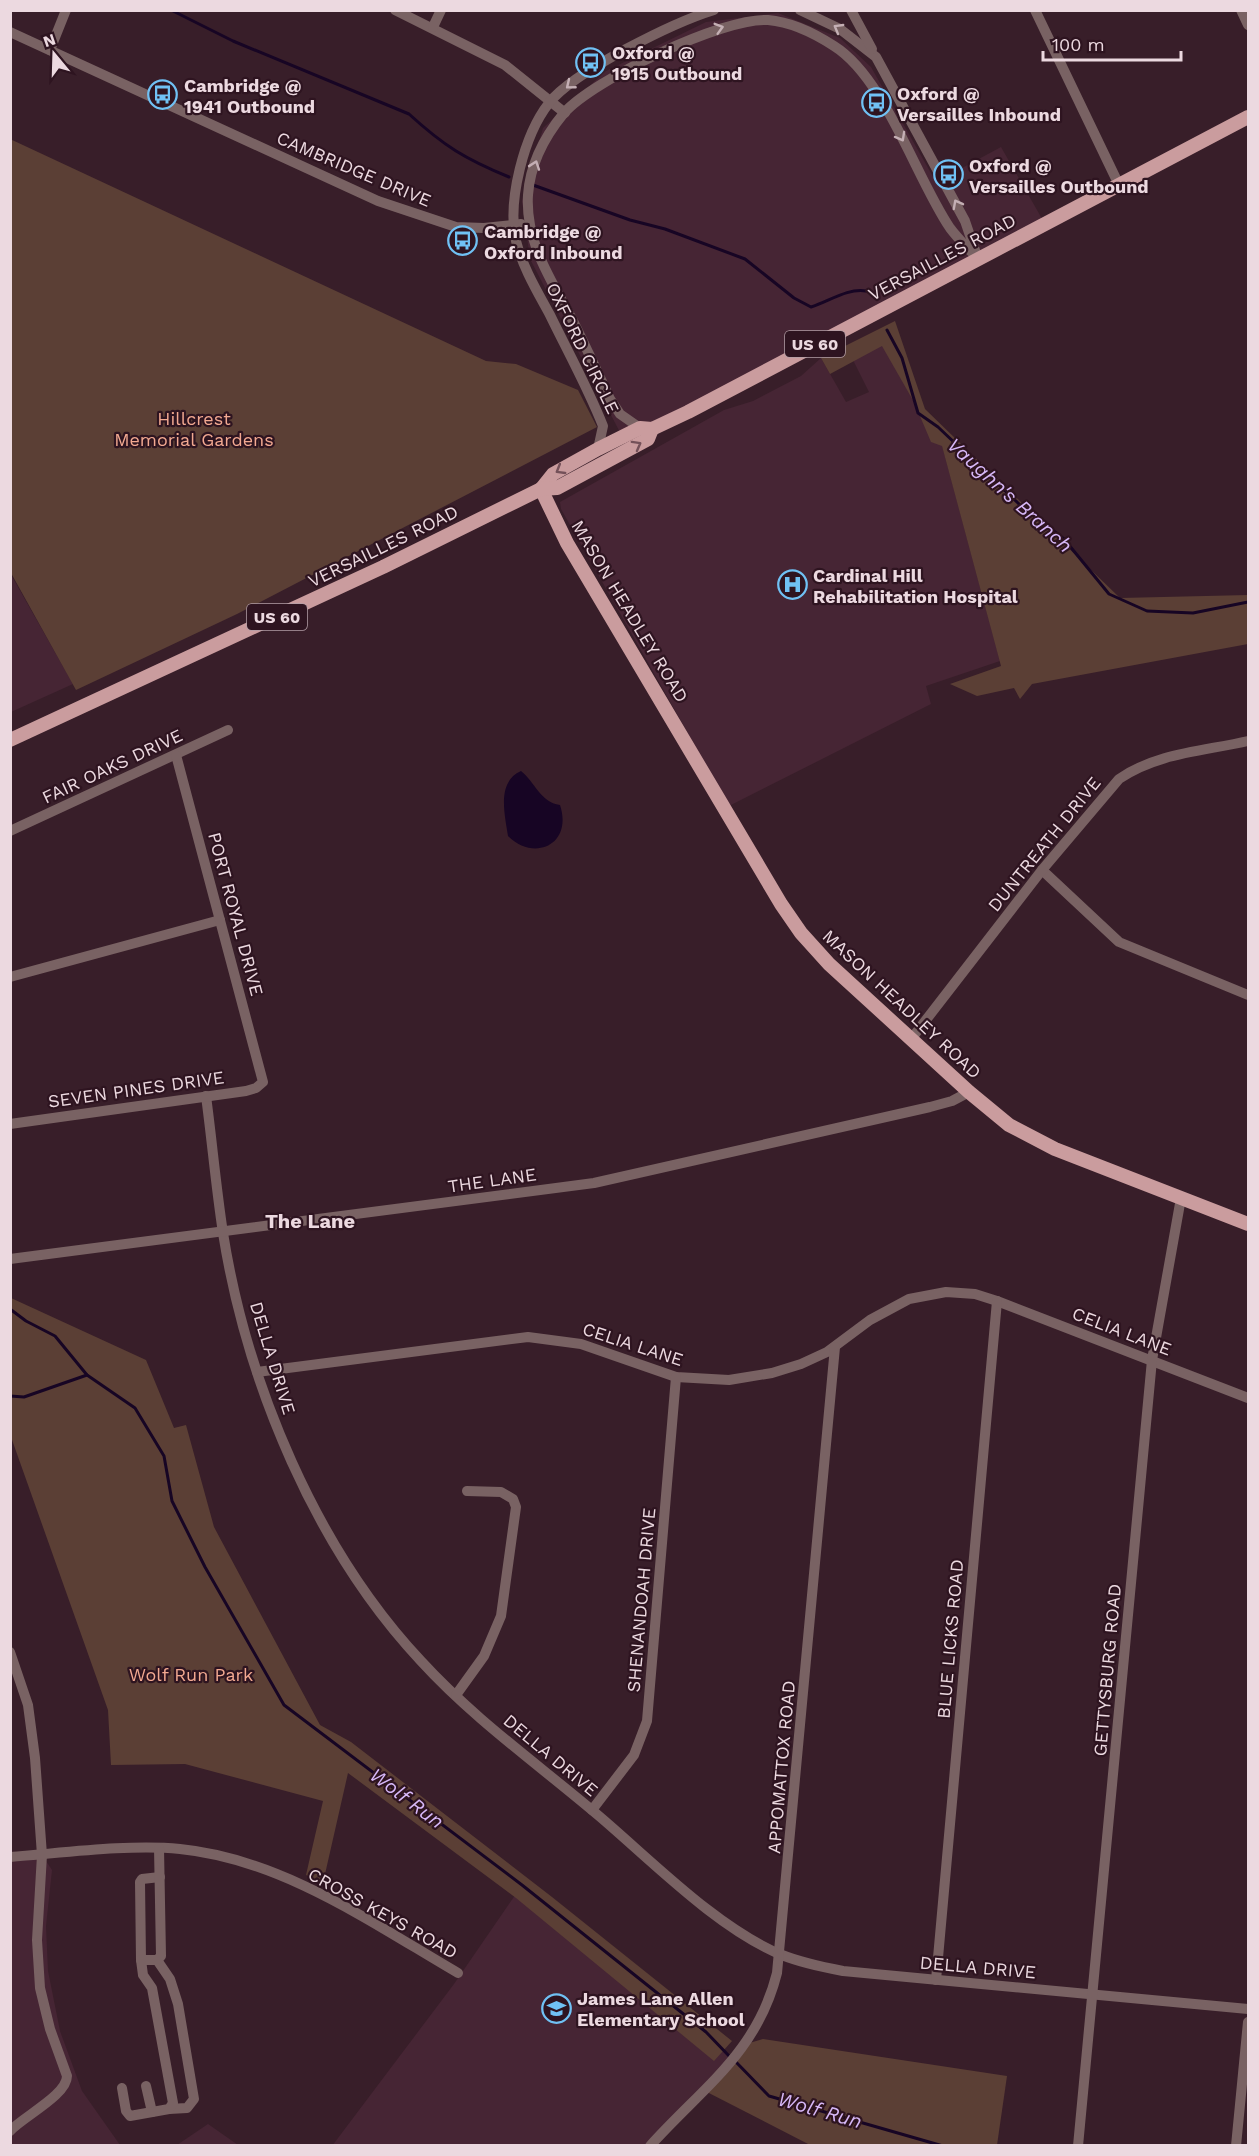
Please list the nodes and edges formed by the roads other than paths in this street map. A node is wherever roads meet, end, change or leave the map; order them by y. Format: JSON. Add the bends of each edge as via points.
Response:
{"nodes":[{"id":1,"x":66,"y":10,"type":"edge"},
{"id":2,"x":395,"y":10,"type":"edge"},
{"id":3,"x":441,"y":10,"type":"edge"},
{"id":4,"x":714,"y":10,"type":"edge"},
{"id":5,"x":851,"y":10,"type":"edge"},
{"id":6,"x":1035,"y":10,"type":"edge"},
{"id":7,"x":1242,"y":10,"type":"edge"},
{"id":8,"x":808,"y":12,"type":"edge"},
{"id":9,"x":1248,"y":25,"type":"edge"},
{"id":10,"x":433,"y":27,"type":"junction"},
{"id":11,"x":806,"y":30,"type":"junction"},
{"id":12,"x":10,"y":32,"type":"edge"},
{"id":13,"x":50,"y":50,"type":"junction"},
{"id":14,"x":876,"y":57,"type":"junction"},
{"id":15,"x":550,"y":102,"type":"junction"},
{"id":16,"x":565,"y":113,"type":"junction"},
{"id":17,"x":1248,"y":117,"type":"edge"},
{"id":18,"x":1119,"y":185,"type":"junction"},
{"id":19,"x":529,"y":222,"type":"junction"},
{"id":20,"x":514,"y":225,"type":"junction"},
{"id":21,"x":978,"y":259,"type":"junction"},
{"id":22,"x":646,"y":429,"type":"junction"},
{"id":23,"x":598,"y":449,"type":"junction"},
{"id":24,"x":541,"y":489,"type":"junction"},
{"id":25,"x":228,"y":730,"type":"dead end"},
{"id":26,"x":10,"y":740,"type":"edge"},
{"id":27,"x":1248,"y":741,"type":"edge"},
{"id":28,"x":176,"y":755,"type":"junction"},
{"id":29,"x":10,"y":831,"type":"edge"},
{"id":30,"x":1042,"y":870,"type":"junction"},
{"id":31,"x":220,"y":920,"type":"junction"},
{"id":32,"x":10,"y":977,"type":"edge"},
{"id":33,"x":1248,"y":995,"type":"edge"},
{"id":34,"x":912,"y":1038,"type":"junction"},
{"id":35,"x":263,"y":1082,"type":"joint"},
{"id":36,"x":969,"y":1092,"type":"junction"},
{"id":37,"x":206,"y":1095,"type":"junction"},
{"id":38,"x":10,"y":1124,"type":"edge"},
{"id":39,"x":1180,"y":1198,"type":"junction"},
{"id":40,"x":1248,"y":1222,"type":"edge"},
{"id":41,"x":223,"y":1233,"type":"junction"},
{"id":42,"x":10,"y":1259,"type":"edge"},
{"id":43,"x":997,"y":1301,"type":"junction"},
{"id":44,"x":835,"y":1347,"type":"junction"},
{"id":45,"x":1152,"y":1360,"type":"junction"},
{"id":46,"x":258,"y":1372,"type":"junction"},
{"id":47,"x":676,"y":1377,"type":"junction"},
{"id":48,"x":1248,"y":1398,"type":"edge"},
{"id":49,"x":467,"y":1491,"type":"dead end"},
{"id":50,"x":10,"y":1652,"type":"edge"},
{"id":51,"x":456,"y":1695,"type":"junction"},
{"id":52,"x":592,"y":1810,"type":"junction"},
{"id":53,"x":159,"y":1848,"type":"junction"},
{"id":54,"x":42,"y":1855,"type":"junction"},
{"id":55,"x":10,"y":1857,"type":"edge"},
{"id":56,"x":160,"y":1877,"type":"junction"},
{"id":57,"x":781,"y":1954,"type":"junction"},
{"id":58,"x":141,"y":1960,"type":"junction"},
{"id":59,"x":157,"y":1960,"type":"junction"},
{"id":60,"x":458,"y":1973,"type":"dead end"},
{"id":61,"x":936,"y":1980,"type":"junction"},
{"id":62,"x":1093,"y":1995,"type":"junction"},
{"id":63,"x":1248,"y":2009,"type":"edge"},
{"id":64,"x":1248,"y":2022,"type":"edge"},
{"id":65,"x":146,"y":2085,"type":"dead end"},
{"id":66,"x":122,"y":2088,"type":"dead end"},
{"id":67,"x":169,"y":2109,"type":"junction"},
{"id":68,"x":152,"y":2112,"type":"junction"},
{"id":69,"x":10,"y":2131,"type":"edge"},
{"id":70,"x":650,"y":2145,"type":"edge"},
{"id":71,"x":1078,"y":2145,"type":"edge"},
{"id":72,"x":1236,"y":2145,"type":"edge"}],
"edges":[{"from":1,"to":13,"type":"street"},
{"from":2,"to":10,"type":"street"},
{"from":3,"to":10,"type":"street"},
{"from":4,"to":15,"type":"street","name":"OXFORD CIRCLE","one_way":true,"via":[[601,64]]},
{"from":5,"to":14,"type":"street"},
{"from":6,"to":18,"type":"street"},
{"from":7,"to":9,"type":"street"},
{"from":8,"to":11,"type":"street"},
{"from":14,"to":8,"type":"street","one_way":true,"via":[[860,42]]},
{"from":10,"to":15,"type":"street","via":[[505,65]]},
{"from":16,"to":11,"type":"street","name":"OXFORD CIRCLE","one_way":true,"via":[[604,83],[708,31],[751,20],[768,20]]},
{"from":11,"to":21,"type":"street","name":"OXFORD CIRCLE","one_way":true,"via":[[837,47],[867,77],[951,229]]},
{"from":12,"to":13,"type":"street","name":"CAMBRIDGE DRIVE"},
{"from":13,"to":20,"type":"street","name":"CAMBRIDGE DRIVE","via":[[378,201],[456,227]]},
{"from":21,"to":14,"type":"street","one_way":true,"via":[[965,221]]},
{"from":15,"to":16,"type":"street"},
{"from":15,"to":20,"type":"street","name":"OXFORD CIRCLE","via":[[529,141],[519,175]]},
{"from":19,"to":16,"type":"street","name":"OXFORD CIRCLE","one_way":true,"via":[[528,193],[534,163]]},
{"from":17,"to":18,"type":"main road","name":"VERSAILLES ROAD","number":"US 60"},
{"from":18,"to":21,"type":"main road","name":"VERSAILLES ROAD","number":"US 60"},
{"from":19,"to":20,"type":"street","name":"CAMBRIDGE DRIVE"},
{"from":19,"to":22,"type":"street","name":"OXFORD CIRCLE","via":[[541,262],[610,399],[620,414]]},
{"from":20,"to":23,"type":"street","name":"OXFORD CIRCLE","via":[[525,269],[603,426]]},
{"from":21,"to":22,"type":"main road","name":"VERSAILLES ROAD","number":"US 60"},
{"from":22,"to":23,"type":"main road","name":"VERSAILLES ROAD","number":"US 60"},
{"from":24,"to":22,"type":"main road","name":"VERSAILLES ROAD","number":"US 60","one_way":true,"via":[[558,488],[648,439]]},
{"from":23,"to":24,"type":"main road","name":"VERSAILLES ROAD","number":"US 60","one_way":true,"via":[[553,474]]},
{"from":24,"to":26,"type":"main road","name":"VERSAILLES ROAD","number":"US 60"},
{"from":24,"to":34,"type":"main road","name":"MASON HEADLEY ROAD","via":[[567,543],[791,920],[829,964]]},
{"from":25,"to":28,"type":"street","name":"FAIR OAKS DRIVE"},
{"from":27,"to":30,"type":"street","name":"DUNTREATH DRIVE","via":[[1133,769],[1102,796]]},
{"from":28,"to":29,"type":"street","name":"FAIR OAKS DRIVE"},
{"from":28,"to":31,"type":"street","name":"PORT ROYAL DRIVE"},
{"from":30,"to":33,"type":"street","via":[[1119,942]]},
{"from":30,"to":34,"type":"street","name":"DUNTREATH DRIVE"},
{"from":31,"to":32,"type":"street"},
{"from":31,"to":35,"type":"street","name":"PORT ROYAL DRIVE"},
{"from":34,"to":36,"type":"main road","name":"MASON HEADLEY ROAD"},
{"from":35,"to":37,"type":"street","name":"SEVEN PINES DRIVE","via":[[246,1091]]},
{"from":36,"to":39,"type":"main road","name":"MASON HEADLEY ROAD","via":[[1034,1141]]},
{"from":36,"to":41,"type":"street","name":"THE LANE","via":[[930,1107],[594,1183]]},
{"from":37,"to":38,"type":"street","name":"SEVEN PINES DRIVE"},
{"from":37,"to":41,"type":"street","name":"DELLA DRIVE"},
{"from":39,"to":40,"type":"main road","name":"MASON HEADLEY ROAD"},
{"from":39,"to":45,"type":"street","name":"GETTYSBURG ROAD"},
{"from":41,"to":42,"type":"street","name":"THE LANE"},
{"from":41,"to":46,"type":"street","name":"DELLA DRIVE"},
{"from":43,"to":44,"type":"street","name":"CELIA LANE","via":[[975,1294],[946,1292],[909,1299],[870,1320]]},
{"from":43,"to":45,"type":"street","name":"CELIA LANE"},
{"from":43,"to":61,"type":"street","name":"BLUE LICKS ROAD"},
{"from":44,"to":47,"type":"street","name":"CELIA LANE","via":[[772,1373],[729,1380]]},
{"from":44,"to":57,"type":"street","name":"APPOMATTOX ROAD"},
{"from":45,"to":48,"type":"street","name":"CELIA LANE"},
{"from":45,"to":62,"type":"street","name":"GETTYSBURG ROAD"},
{"from":46,"to":47,"type":"street","name":"CELIA LANE","via":[[528,1337],[581,1344]]},
{"from":46,"to":51,"type":"street","name":"DELLA DRIVE","via":[[296,1473],[346,1562],[420,1661]]},
{"from":47,"to":52,"type":"street","name":"SHENANDOAH DRIVE","via":[[647,1721],[634,1755]]},
{"from":49,"to":51,"type":"street","via":[[501,1492],[513,1499],[516,1507],[501,1616],[484,1656]]},
{"from":50,"to":54,"type":"street","via":[[32,1725]]},
{"from":51,"to":52,"type":"street","name":"DELLA DRIVE"},
{"from":52,"to":57,"type":"street","name":"DELLA DRIVE","via":[[702,1904],[740,1932]]},
{"from":53,"to":54,"type":"street","name":"CROSS KEYS ROAD"},
{"from":53,"to":56,"type":"street"},
{"from":53,"to":60,"type":"street","name":"CROSS KEYS ROAD","via":[[202,1852],[261,1869],[366,1918]]},
{"from":54,"to":55,"type":"street","name":"CROSS KEYS ROAD"},
{"from":54,"to":69,"type":"street","via":[[37,1940],[40,1988],[67,2081],[62,2090]]},
{"from":56,"to":58,"type":"street","via":[[140,1882]]},
{"from":56,"to":59,"type":"street","via":[[161,1956]]},
{"from":57,"to":61,"type":"street","name":"DELLA DRIVE","via":[[843,1971]]},
{"from":57,"to":70,"type":"street","name":"APPOMATTOX ROAD","via":[[770,1998],[740,2052]]},
{"from":58,"to":59,"type":"street"},
{"from":58,"to":67,"type":"street","via":[[143,1975],[152,1988],[173,2103]]},
{"from":59,"to":67,"type":"street","via":[[170,1979],[178,2004],[194,2099],[188,2108]]},
{"from":61,"to":62,"type":"street","name":"DELLA DRIVE"},
{"from":62,"to":63,"type":"street","name":"DELLA DRIVE"},
{"from":62,"to":71,"type":"street","name":"GETTYSBURG ROAD"},
{"from":64,"to":72,"type":"street"},
{"from":65,"to":68,"type":"street"},
{"from":66,"to":68,"type":"street","via":[[127,2115]]},
{"from":67,"to":68,"type":"street"}]}
